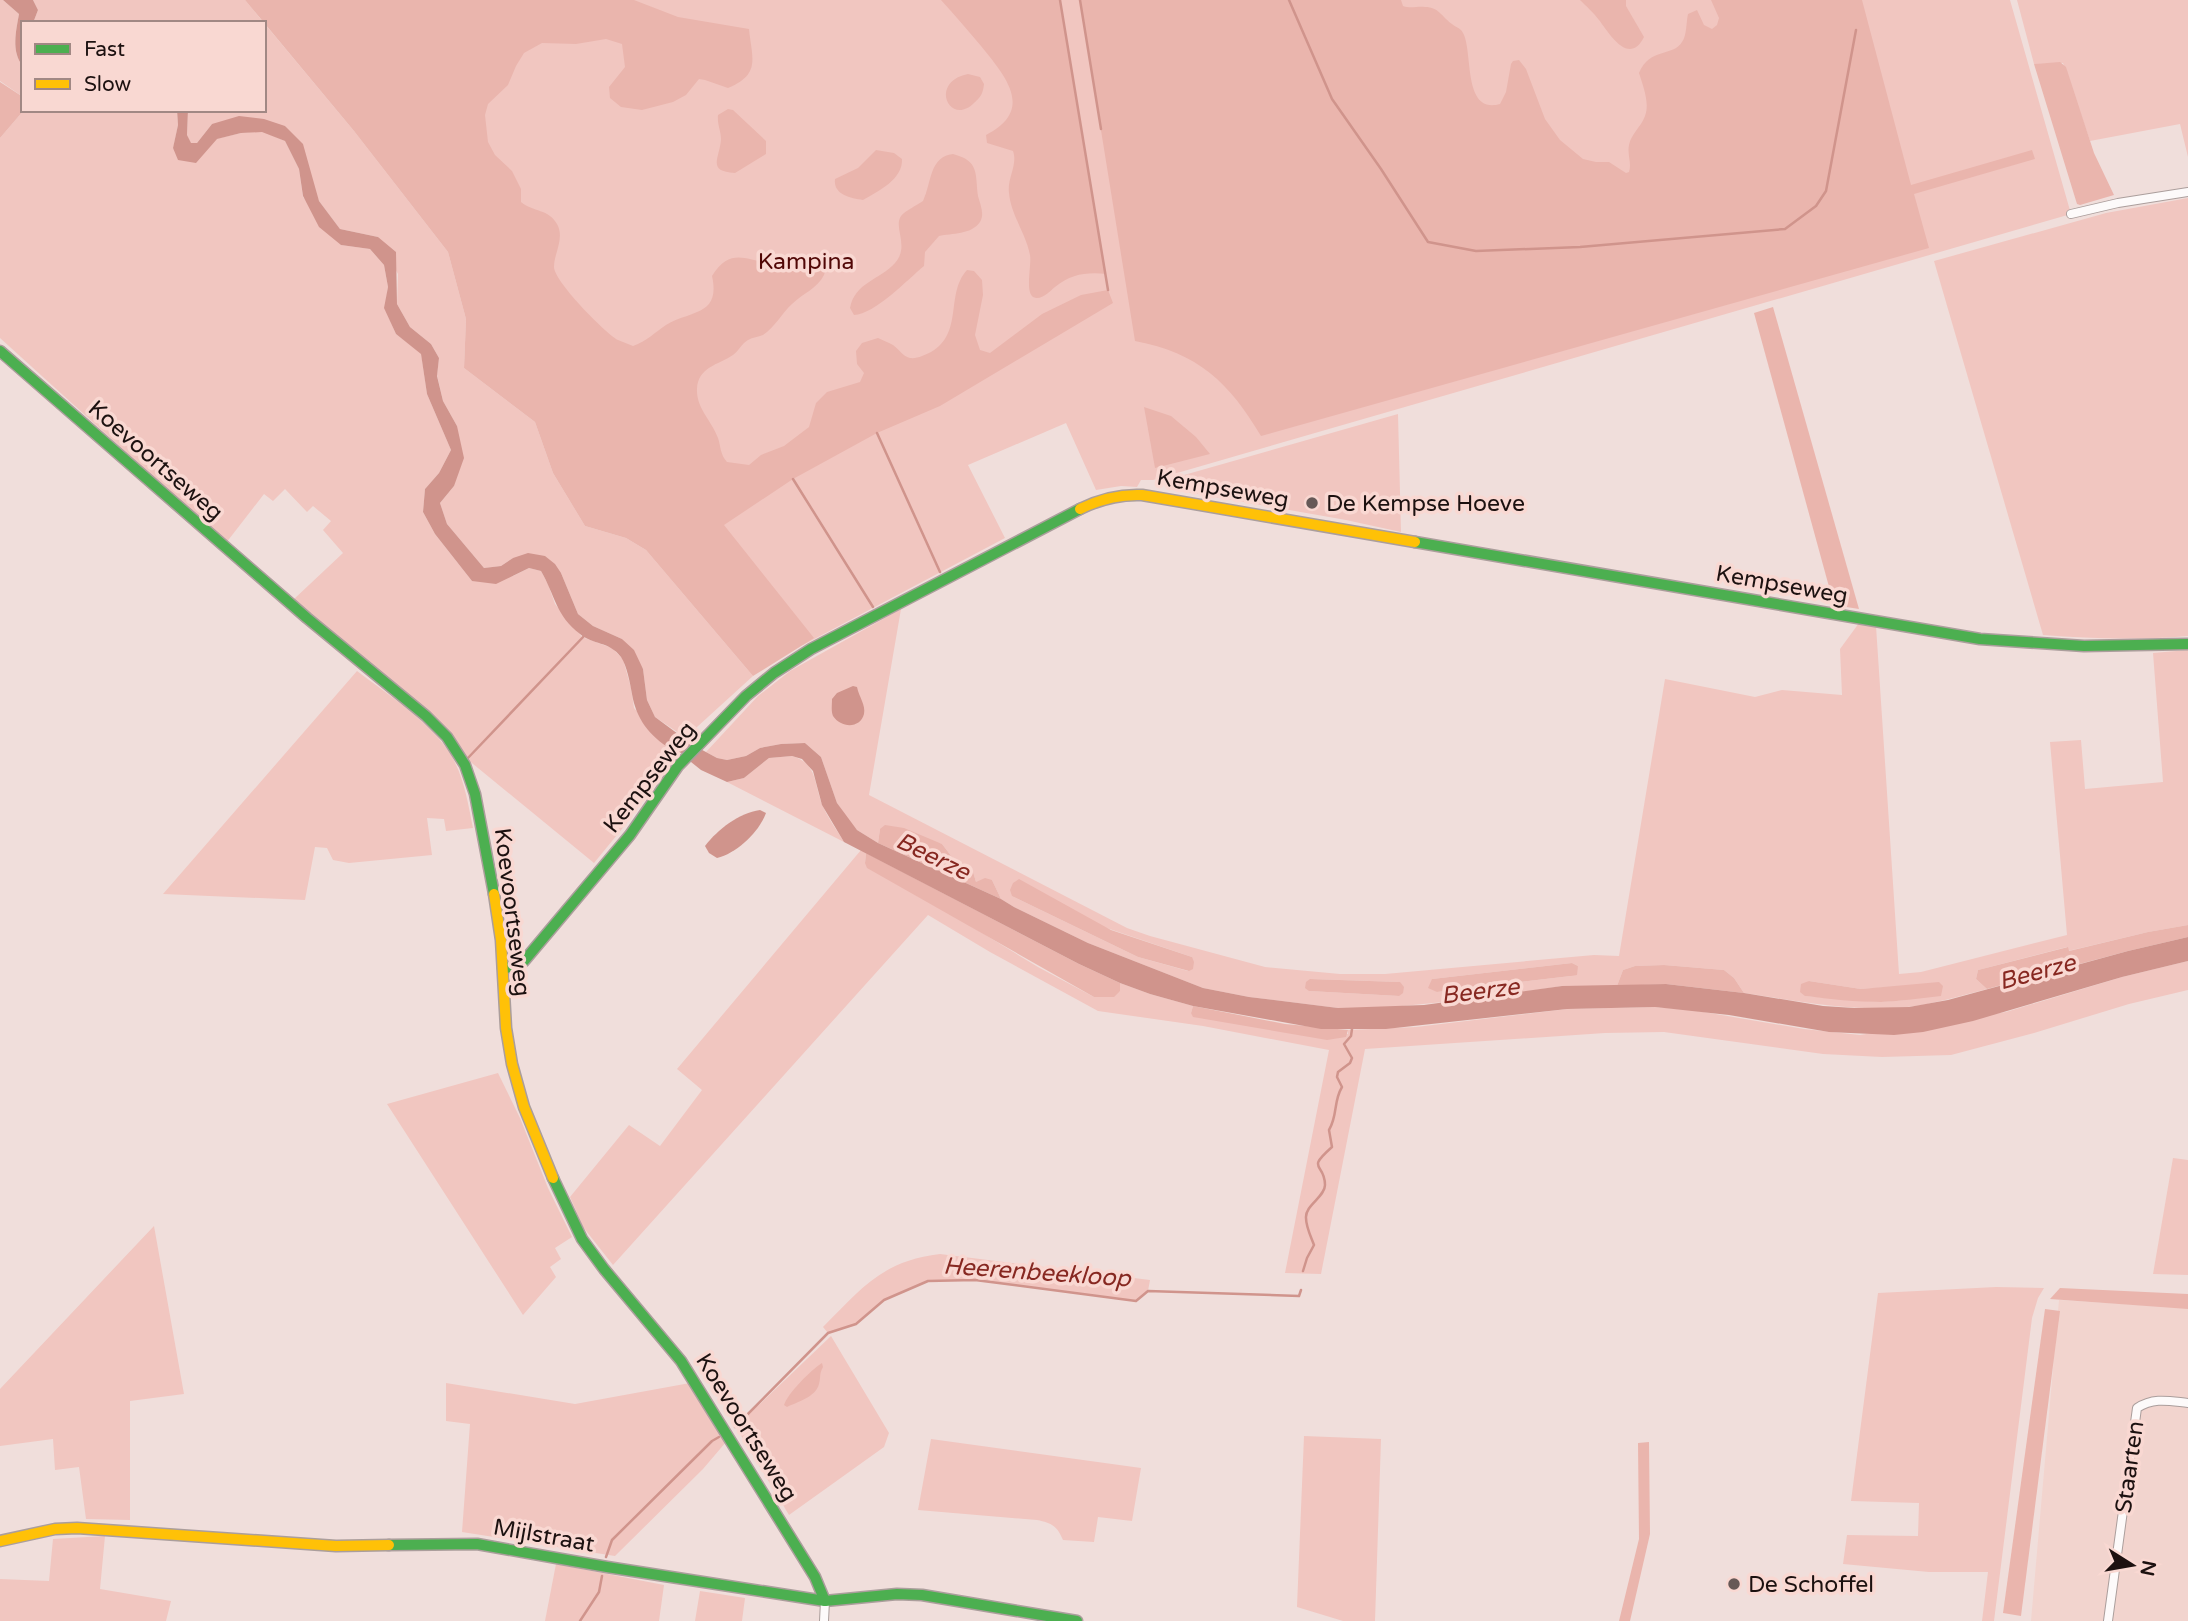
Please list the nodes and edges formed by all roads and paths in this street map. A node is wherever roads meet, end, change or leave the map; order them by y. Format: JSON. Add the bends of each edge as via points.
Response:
{"nodes":[{"id":1,"x":2188,"y":192,"type":"edge"},
{"id":2,"x":2071,"y":214,"type":"dead end"},
{"id":3,"x":0,"y":351,"type":"edge"},
{"id":4,"x":2188,"y":644,"type":"edge"},
{"id":5,"x":503,"y":968,"type":"junction"},
{"id":6,"x":2188,"y":1404,"type":"edge"},
{"id":7,"x":0,"y":1541,"type":"edge"},
{"id":8,"x":825,"y":1601,"type":"junction"},
{"id":9,"x":824,"y":1621,"type":"edge"},
{"id":10,"x":1077,"y":1621,"type":"edge"},
{"id":11,"x":2108,"y":1621,"type":"edge"}],
"edges":[{"from":1,"to":2,"type":"street"},
{"from":3,"to":5,"type":"street","name":"Koevoortseweg","via":[[447,737],[465,765],[475,794]]},
{"from":4,"to":5,"type":"street","name":"Kempseweg","via":[[2090,647],[1980,639],[1149,496],[1112,496],[811,649],[761,683],[685,758],[630,835],[534,950],[515,967]]},
{"from":5,"to":8,"type":"street","name":"Koevoortseweg","via":[[512,1065],[532,1128],[575,1226],[604,1269],[672,1348],[808,1566]]},
{"from":6,"to":11,"type":"street","name":"Staarten","via":[[2158,1400],[2137,1408]]},
{"from":7,"to":8,"type":"street","name":"Mijlstraat","via":[[77,1528],[335,1546],[477,1544]]},
{"from":8,"to":9,"type":"street"},
{"from":8,"to":10,"type":"street","name":"Mijlstraat","via":[[922,1595]]}]}
